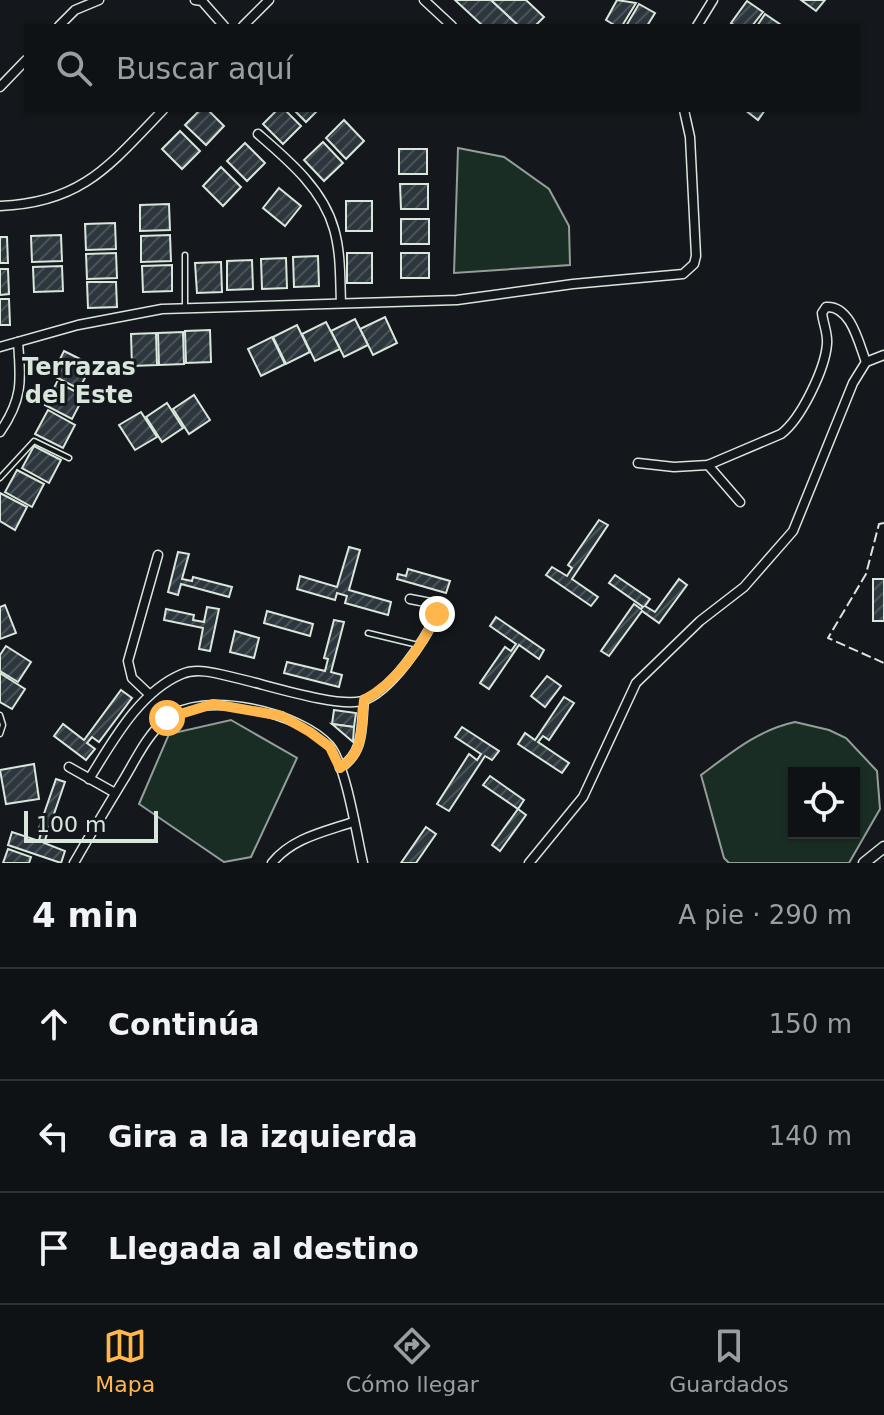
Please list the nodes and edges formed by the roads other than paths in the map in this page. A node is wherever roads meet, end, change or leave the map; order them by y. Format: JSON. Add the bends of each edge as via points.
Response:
{"nodes":[{"id":1,"x":99,"y":0,"type":"edge"},
{"id":2,"x":195,"y":0,"type":"edge"},
{"id":3,"x":269,"y":0,"type":"edge"},
{"id":4,"x":424,"y":0,"type":"edge"},
{"id":5,"x":713,"y":0,"type":"edge"},
{"id":6,"x":61,"y":24,"type":"edge"},
{"id":7,"x":222,"y":24,"type":"edge"},
{"id":8,"x":245,"y":24,"type":"edge"},
{"id":9,"x":450,"y":24,"type":"edge"},
{"id":10,"x":698,"y":24,"type":"edge"},
{"id":11,"x":24,"y":62,"type":"edge"},
{"id":12,"x":0,"y":87,"type":"edge"},
{"id":13,"x":161,"y":112,"type":"edge"},
{"id":14,"x":684,"y":112,"type":"edge"},
{"id":15,"x":258,"y":134,"type":"dead end"},
{"id":16,"x":0,"y":206,"type":"edge"},
{"id":17,"x":185,"y":255,"type":"dead end"},
{"id":18,"x":341,"y":303,"type":"junction"},
{"id":19,"x":185,"y":309,"type":"junction"},
{"id":20,"x":18,"y":342,"type":"junction"},
{"id":21,"x":0,"y":347,"type":"edge"},
{"id":22,"x":884,"y":355,"type":"edge"},
{"id":23,"x":866,"y":362,"type":"junction"},
{"id":24,"x":0,"y":432,"type":"edge"},
{"id":25,"x":69,"y":458,"type":"dead end"},
{"id":26,"x":638,"y":463,"type":"dead end"},
{"id":27,"x":708,"y":465,"type":"junction"},
{"id":28,"x":0,"y":478,"type":"edge"},
{"id":29,"x":740,"y":502,"type":"dead end"},
{"id":30,"x":158,"y":555,"type":"dead end"},
{"id":31,"x":410,"y":599,"type":"dead end"},
{"id":32,"x":368,"y":633,"type":"dead end"},
{"id":33,"x":418,"y":645,"type":"junction"},
{"id":34,"x":150,"y":695,"type":"junction"},
{"id":35,"x":364,"y":700,"type":"junction"},
{"id":36,"x":0,"y":715,"type":"edge"},
{"id":37,"x":0,"y":734,"type":"edge"},
{"id":38,"x":69,"y":767,"type":"dead end"},
{"id":39,"x":340,"y":768,"type":"junction"},
{"id":40,"x":89,"y":779,"type":"junction"},
{"id":41,"x":115,"y":793,"type":"junction"},
{"id":42,"x":353,"y":822,"type":"junction"},
{"id":43,"x":884,"y":847,"type":"edge"},
{"id":44,"x":74,"y":863,"type":"edge"},
{"id":45,"x":272,"y":863,"type":"edge"},
{"id":46,"x":363,"y":863,"type":"edge"},
{"id":47,"x":529,"y":863,"type":"edge"},
{"id":48,"x":864,"y":863,"type":"edge"}],
"edges":[{"from":1,"to":6,"type":"street","via":[[75,10]]},
{"from":2,"to":7,"type":"street"},
{"from":3,"to":8,"type":"street"},
{"from":4,"to":9,"type":"street"},
{"from":5,"to":10,"type":"street"},
{"from":11,"to":12,"type":"street"},
{"from":13,"to":16,"type":"street","via":[[86,183],[35,203]]},
{"from":14,"to":18,"type":"street","via":[[696,256],[683,274],[457,300]]},
{"from":15,"to":18,"type":"street","via":[[292,163],[323,205],[334,228]]},
{"from":17,"to":19,"type":"lane"},
{"from":18,"to":19,"type":"street"},
{"from":19,"to":20,"type":"street","via":[[127,314]]},
{"from":20,"to":21,"type":"street"},
{"from":20,"to":24,"type":"street","via":[[17,405]]},
{"from":22,"to":23,"type":"street"},
{"from":23,"to":27,"type":"street","via":[[845,313],[826,307],[824,360],[788,428]]},
{"from":23,"to":47,"type":"street","via":[[793,531],[744,587],[636,683],[583,797]]},
{"from":25,"to":28,"type":"lane","via":[[34,441]]},
{"from":26,"to":27,"type":"street"},
{"from":27,"to":29,"type":"street"},
{"from":30,"to":34,"type":"street","via":[[128,661],[132,678]]},
{"from":31,"to":33,"type":"street","via":[[436,604],[437,614]]},
{"from":32,"to":33,"type":"lane"},
{"from":33,"to":35,"type":"street","via":[[385,686]]},
{"from":34,"to":35,"type":"street","via":[[196,671],[339,701]]},
{"from":34,"to":40,"type":"street"},
{"from":35,"to":39,"type":"street","via":[[358,751]]},
{"from":36,"to":37,"type":"lane"},
{"from":38,"to":40,"type":"street"},
{"from":39,"to":41,"type":"street","via":[[330,747],[282,716],[213,704],[167,718],[146,741]]},
{"from":39,"to":42,"type":"street"},
{"from":40,"to":41,"type":"street"},
{"from":41,"to":44,"type":"street"},
{"from":42,"to":45,"type":"street","via":[[300,841]]},
{"from":42,"to":46,"type":"street"},
{"from":43,"to":48,"type":"street"}]}
